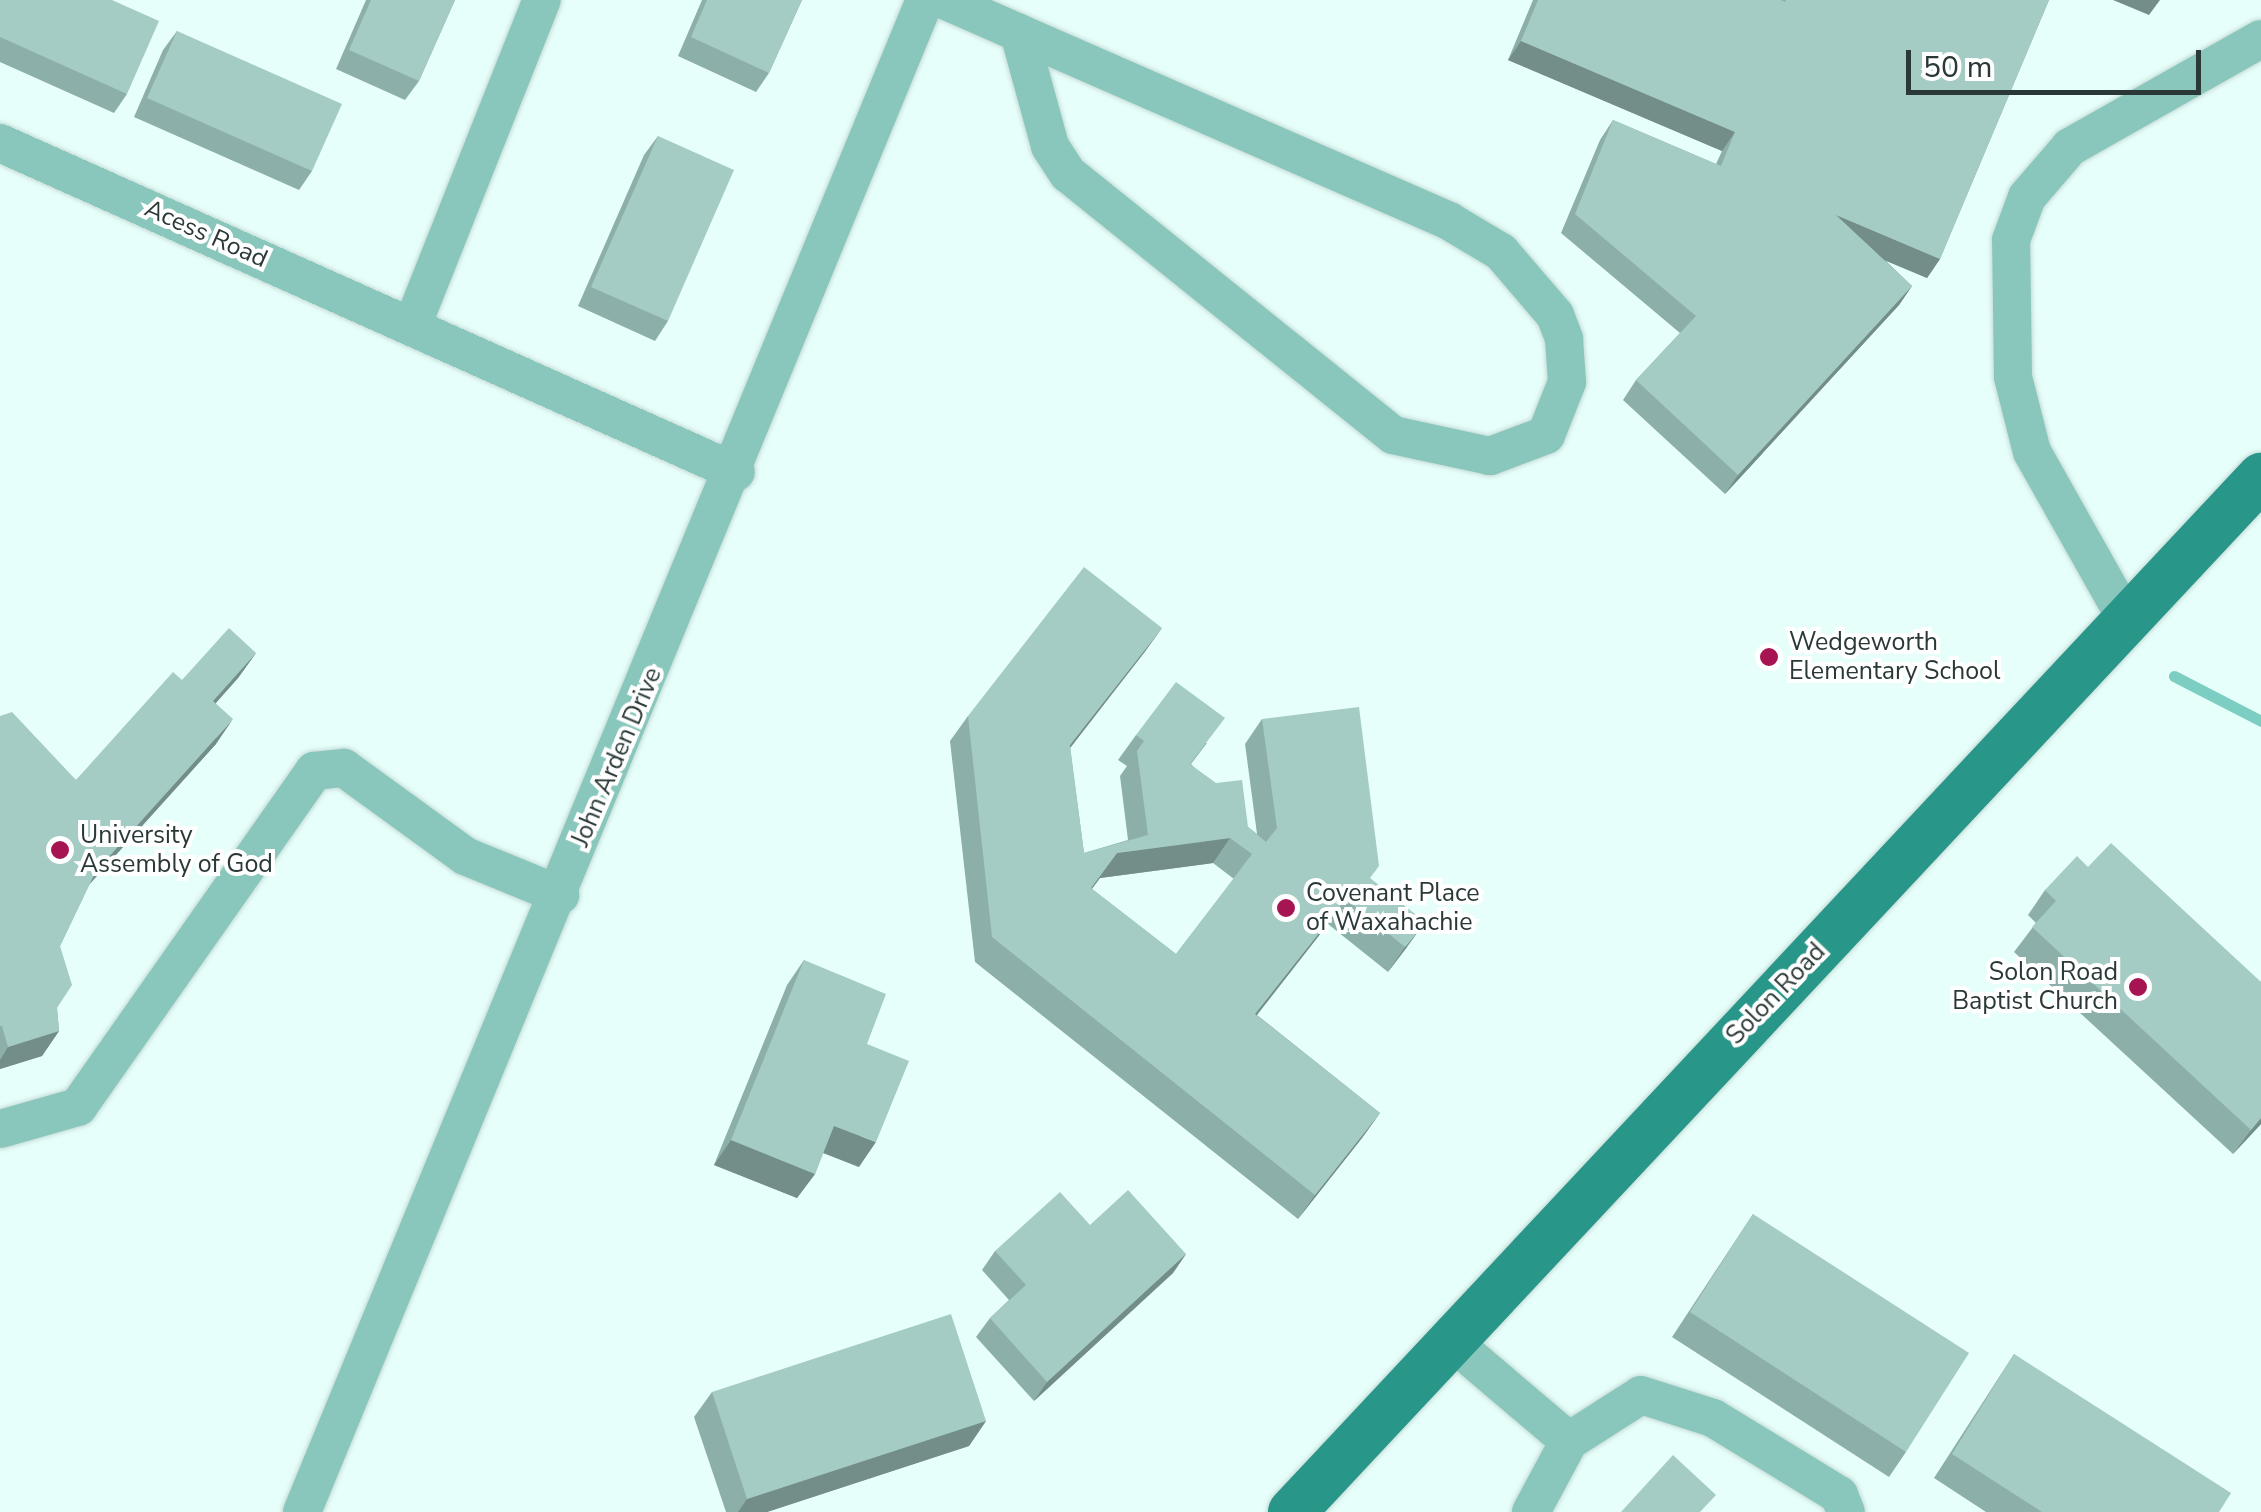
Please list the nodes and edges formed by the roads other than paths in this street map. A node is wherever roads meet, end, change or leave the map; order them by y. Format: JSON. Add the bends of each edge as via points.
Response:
{"nodes":[{"id":1,"x":542,"y":0,"type":"edge"},
{"id":2,"x":926,"y":0,"type":"edge"},
{"id":3,"x":944,"y":0,"type":"edge"},
{"id":4,"x":1020,"y":33,"type":"junction"},
{"id":5,"x":2261,"y":39,"type":"edge"},
{"id":6,"x":0,"y":144,"type":"edge"},
{"id":7,"x":412,"y":326,"type":"junction"},
{"id":8,"x":736,"y":472,"type":"junction"},
{"id":9,"x":2261,"y":477,"type":"edge"},
{"id":10,"x":2129,"y":624,"type":"junction"},
{"id":11,"x":560,"y":895,"type":"junction"},
{"id":12,"x":0,"y":1129,"type":"edge"},
{"id":13,"x":1450,"y":1340,"type":"junction"},
{"id":14,"x":1569,"y":1442,"type":"junction"},
{"id":15,"x":302,"y":1512,"type":"edge"},
{"id":16,"x":1292,"y":1512,"type":"edge"},
{"id":17,"x":1531,"y":1512,"type":"edge"},
{"id":18,"x":1846,"y":1512,"type":"edge"}],
"edges":[{"from":1,"to":7,"type":"street"},
{"from":2,"to":8,"type":"street","name":"John Arden Drive"},
{"from":3,"to":4,"type":"street"},
{"from":4,"to":4,"type":"street","via":[[1500,252],[1556,315],[1564,339],[1567,382],[1546,435],[1490,456],[1393,435],[1068,174],[1050,146]]},
{"from":5,"to":10,"type":"street","via":[[2093,129],[2044,172],[2012,240],[2013,376],[2032,452]]},
{"from":6,"to":7,"type":"street","name":"Acess Road"},
{"from":7,"to":8,"type":"street","name":"Acess Road"},
{"from":8,"to":11,"type":"street","name":"John Arden Drive"},
{"from":9,"to":10,"type":"main road","name":"Solon Road"},
{"from":10,"to":13,"type":"main road","name":"Solon Road"},
{"from":11,"to":12,"type":"street","via":[[465,856],[344,768],[314,771],[78,1107]]},
{"from":11,"to":15,"type":"street","name":"John Arden Drive"},
{"from":13,"to":14,"type":"street"},
{"from":13,"to":16,"type":"main road","name":"Solon Road"},
{"from":14,"to":17,"type":"street"},
{"from":14,"to":18,"type":"street","via":[[1641,1395],[1712,1418],[1839,1495]]}]}
